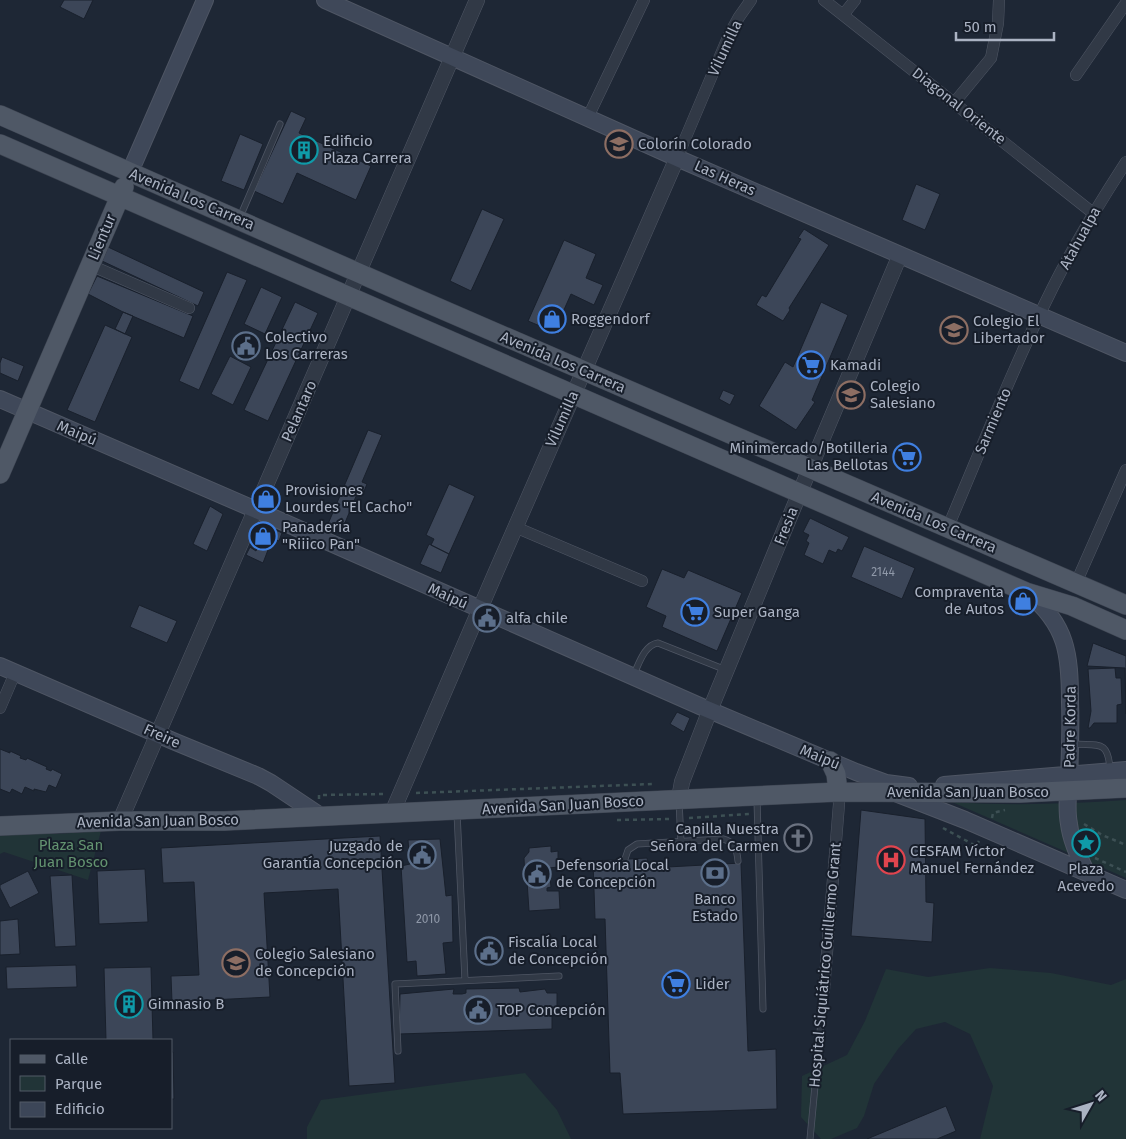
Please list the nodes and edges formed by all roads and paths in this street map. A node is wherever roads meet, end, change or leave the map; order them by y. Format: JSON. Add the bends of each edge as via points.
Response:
{"nodes":[{"id":1,"x":206,"y":0,"type":"edge"},
{"id":2,"x":325,"y":0,"type":"edge"},
{"id":3,"x":477,"y":0,"type":"edge"},
{"id":4,"x":644,"y":0,"type":"edge"},
{"id":5,"x":751,"y":0,"type":"edge"},
{"id":6,"x":824,"y":0,"type":"edge"},
{"id":7,"x":855,"y":0,"type":"edge"},
{"id":8,"x":999,"y":0,"type":"edge"},
{"id":9,"x":1126,"y":4,"type":"edge"},
{"id":10,"x":843,"y":15,"type":"junction"},
{"id":11,"x":453,"y":56,"type":"junction"},
{"id":12,"x":1076,"y":75,"type":"dead end"},
{"id":13,"x":954,"y":103,"type":"junction"},
{"id":14,"x":0,"y":115,"type":"edge"},
{"id":15,"x":588,"y":117,"type":"junction"},
{"id":16,"x":280,"y":124,"type":"dead end"},
{"id":17,"x":0,"y":144,"type":"edge"},
{"id":18,"x":677,"y":158,"type":"junction"},
{"id":19,"x":1126,"y":162,"type":"edge"},
{"id":20,"x":130,"y":172,"type":"junction"},
{"id":21,"x":119,"y":196,"type":"junction"},
{"id":22,"x":1093,"y":213,"type":"junction"},
{"id":23,"x":239,"y":219,"type":"junction"},
{"id":24,"x":900,"y":255,"type":"junction"},
{"id":25,"x":90,"y":265,"type":"junction"},
{"id":26,"x":360,"y":272,"type":"junction"},
{"id":27,"x":349,"y":297,"type":"junction"},
{"id":28,"x":189,"y":308,"type":"dead end"},
{"id":29,"x":1039,"y":316,"type":"junction"},
{"id":30,"x":1126,"y":353,"type":"edge"},
{"id":31,"x":584,"y":371,"type":"junction"},
{"id":32,"x":573,"y":394,"type":"junction"},
{"id":33,"x":0,"y":399,"type":"edge"},
{"id":34,"x":27,"y":411,"type":"junction"},
{"id":35,"x":810,"y":469,"type":"junction"},
{"id":36,"x":1126,"y":470,"type":"edge"},
{"id":37,"x":0,"y":474,"type":"edge"},
{"id":38,"x":800,"y":492,"type":"junction"},
{"id":39,"x":256,"y":510,"type":"junction"},
{"id":40,"x":515,"y":527,"type":"junction"},
{"id":41,"x":948,"y":527,"type":"junction"},
{"id":42,"x":642,"y":581,"type":"dead end"},
{"id":43,"x":1076,"y":583,"type":"junction"},
{"id":44,"x":1033,"y":597,"type":"junction"},
{"id":45,"x":1126,"y":605,"type":"edge"},
{"id":46,"x":480,"y":610,"type":"junction"},
{"id":47,"x":1126,"y":630,"type":"edge"},
{"id":48,"x":1126,"y":640,"type":"edge"},
{"id":49,"x":0,"y":666,"type":"edge"},
{"id":50,"x":726,"y":670,"type":"junction"},
{"id":51,"x":15,"y":673,"type":"junction"},
{"id":52,"x":633,"y":677,"type":"junction"},
{"id":53,"x":0,"y":708,"type":"edge"},
{"id":54,"x":710,"y":710,"type":"junction"},
{"id":55,"x":158,"y":734,"type":"junction"},
{"id":56,"x":1070,"y":744,"type":"junction"},
{"id":57,"x":830,"y":761,"type":"junction"},
{"id":58,"x":1118,"y":771,"type":"edge"},
{"id":59,"x":1069,"y":783,"type":"junction"},
{"id":60,"x":1126,"y":788,"type":"edge"},
{"id":61,"x":896,"y":789,"type":"junction"},
{"id":62,"x":680,"y":791,"type":"junction"},
{"id":63,"x":838,"y":792,"type":"junction"},
{"id":64,"x":400,"y":793,"type":"junction"},
{"id":65,"x":756,"y":795,"type":"junction"},
{"id":66,"x":457,"y":810,"type":"junction"},
{"id":67,"x":1013,"y":810,"type":"dead end"},
{"id":68,"x":392,"y":813,"type":"junction"},
{"id":69,"x":319,"y":815,"type":"junction"},
{"id":70,"x":120,"y":821,"type":"junction"},
{"id":71,"x":1084,"y":824,"type":"dead end"},
{"id":72,"x":0,"y":826,"type":"edge"},
{"id":73,"x":940,"y":826,"type":"dead end"},
{"id":74,"x":982,"y":835,"type":"junction"},
{"id":75,"x":681,"y":842,"type":"junction"},
{"id":76,"x":1126,"y":845,"type":"edge"},
{"id":77,"x":625,"y":859,"type":"dead end"},
{"id":78,"x":738,"y":862,"type":"dead end"},
{"id":79,"x":1087,"y":873,"type":"junction"},
{"id":80,"x":1126,"y":890,"type":"edge"},
{"id":81,"x":559,"y":976,"type":"dead end"},
{"id":82,"x":465,"y":980,"type":"junction"},
{"id":83,"x":824,"y":990,"type":"joint"},
{"id":84,"x":763,"y":1009,"type":"dead end"},
{"id":85,"x":398,"y":1051,"type":"dead end"},
{"id":86,"x":810,"y":1139,"type":"edge"}],
"edges":[{"from":1,"to":20,"type":"main road","name":"Lientur"},
{"from":2,"to":11,"type":"main road","name":"Las Heras"},
{"from":3,"to":11,"type":"street","name":"Pelantaro"},
{"from":4,"to":15,"type":"street"},
{"from":5,"to":18,"type":"street","name":"Vilumilla","via":[[729,35]]},
{"from":6,"to":10,"type":"street","name":"Diagonal Oriente"},
{"from":7,"to":10,"type":"street"},
{"from":8,"to":13,"type":"street","via":[[991,58]]},
{"from":9,"to":12,"type":"street"},
{"from":10,"to":13,"type":"street","name":"Diagonal Oriente"},
{"from":11,"to":15,"type":"main road","name":"Las Heras"},
{"from":11,"to":26,"type":"street","name":"Pelantaro"},
{"from":13,"to":22,"type":"street","name":"Diagonal Oriente"},
{"from":14,"to":20,"type":"main road","name":"Avenida Los Carrera"},
{"from":15,"to":18,"type":"main road","name":"Las Heras"},
{"from":16,"to":23,"type":"lane"},
{"from":17,"to":21,"type":"main road","name":"Avenida Los Carrera"},
{"from":18,"to":24,"type":"main road","name":"Las Heras"},
{"from":18,"to":31,"type":"street","name":"Vilumilla"},
{"from":19,"to":22,"type":"street","name":"Atahualpa"},
{"from":20,"to":21,"type":"main road","name":"Lientur"},
{"from":20,"to":23,"type":"main road","name":"Avenida Los Carrera"},
{"from":21,"to":25,"type":"main road","name":"Lientur"},
{"from":21,"to":27,"type":"main road","name":"Avenida Los Carrera"},
{"from":22,"to":29,"type":"street","name":"Atahualpa"},
{"from":23,"to":26,"type":"main road","name":"Avenida Los Carrera"},
{"from":24,"to":29,"type":"main road","name":"Las Heras"},
{"from":24,"to":35,"type":"street","name":"Fresia"},
{"from":25,"to":28,"type":"street"},
{"from":25,"to":34,"type":"main road","name":"Lientur"},
{"from":26,"to":27,"type":"street","name":"Pelantaro"},
{"from":26,"to":31,"type":"main road","name":"Avenida Los Carrera"},
{"from":27,"to":32,"type":"main road","name":"Avenida Los Carrera"},
{"from":27,"to":39,"type":"street","name":"Pelantaro"},
{"from":29,"to":30,"type":"main road","name":"Las Heras"},
{"from":29,"to":41,"type":"street","name":"Sarmiento"},
{"from":31,"to":32,"type":"street","name":"Vilumilla"},
{"from":31,"to":35,"type":"main road","name":"Avenida Los Carrera"},
{"from":32,"to":38,"type":"main road","name":"Avenida Los Carrera"},
{"from":32,"to":40,"type":"street","name":"Vilumilla"},
{"from":33,"to":34,"type":"main road","name":"Maipú"},
{"from":34,"to":37,"type":"main road","name":"Lientur"},
{"from":34,"to":39,"type":"main road","name":"Maipú"},
{"from":35,"to":38,"type":"street","name":"Fresia"},
{"from":35,"to":41,"type":"main road","name":"Avenida Los Carrera"},
{"from":36,"to":43,"type":"street"},
{"from":38,"to":44,"type":"main road","name":"Avenida Los Carrera"},
{"from":38,"to":50,"type":"street","name":"Fresia"},
{"from":39,"to":46,"type":"main road","name":"Maipú"},
{"from":39,"to":55,"type":"street","name":"Pelantaro"},
{"from":40,"to":42,"type":"street"},
{"from":40,"to":46,"type":"street","name":"Vilumilla"},
{"from":41,"to":43,"type":"main road","name":"Avenida Los Carrera"},
{"from":43,"to":45,"type":"main road","name":"Avenida Los Carrera"},
{"from":44,"to":47,"type":"main road","name":"Avenida Los Carrera","via":[[1072,606]]},
{"from":44,"to":48,"type":"main road"},
{"from":44,"to":56,"type":"main road","name":"Padre Korda","via":[[1058,627],[1067,650]]},
{"from":46,"to":52,"type":"main road","name":"Maipú"},
{"from":46,"to":64,"type":"street","name":"Vilumilla"},
{"from":49,"to":51,"type":"main road","name":"Freire"},
{"from":50,"to":52,"type":"lane","via":[[658,643],[646,649]]},
{"from":50,"to":54,"type":"street","name":"Fresia"},
{"from":51,"to":53,"type":"street"},
{"from":51,"to":55,"type":"main road","name":"Freire"},
{"from":52,"to":54,"type":"main road","name":"Maipú"},
{"from":54,"to":57,"type":"main road","name":"Maipú"},
{"from":54,"to":62,"type":"street","name":"Fresia"},
{"from":55,"to":69,"type":"main road","name":"Freire","via":[[272,783]]},
{"from":55,"to":70,"type":"street","name":"Pelantaro"},
{"from":56,"to":58,"type":"lane","via":[[1102,746]]},
{"from":56,"to":59,"type":"main road","name":"Padre Korda"},
{"from":57,"to":61,"type":"main road","name":"Maipú"},
{"from":57,"to":63,"type":"main road","via":[[836,774]]},
{"from":58,"to":59,"type":"main road","name":"Avenida San Juan Bosco"},
{"from":59,"to":60,"type":"main road","name":"Avenida San Juan Bosco"},
{"from":59,"to":61,"type":"main road","name":"Avenida San Juan Bosco","via":[[1020,794]]},
{"from":59,"to":79,"type":"main road","name":"Padre Korda","via":[[1070,833]]},
{"from":61,"to":63,"type":"main road","name":"Avenida San Juan Bosco"},
{"from":61,"to":74,"type":"main road","name":"Maipú"},
{"from":62,"to":64,"type":"path"},
{"from":62,"to":65,"type":"main road","name":"Avenida San Juan Bosco"},
{"from":62,"to":66,"type":"main road","name":"Avenida San Juan Bosco"},
{"from":62,"to":75,"type":"lane"},
{"from":63,"to":65,"type":"main road","name":"Avenida San Juan Bosco"},
{"from":63,"to":83,"type":"street","name":"Hospital Siquiátrico Guillermo Grant"},
{"from":64,"to":68,"type":"street","name":"Vilumilla"},
{"from":64,"to":69,"type":"path","via":[[319,796]]},
{"from":65,"to":84,"type":"lane"},
{"from":66,"to":68,"type":"main road","name":"Avenida San Juan Bosco"},
{"from":66,"to":82,"type":"lane"},
{"from":67,"to":74,"type":"path","via":[[993,813]]},
{"from":68,"to":69,"type":"main road","name":"Avenida San Juan Bosco"},
{"from":69,"to":70,"type":"main road","name":"Avenida San Juan Bosco","via":[[224,821]]},
{"from":70,"to":72,"type":"main road","name":"Avenida San Juan Bosco"},
{"from":71,"to":76,"type":"path"},
{"from":73,"to":74,"type":"path","via":[[976,846]]},
{"from":74,"to":79,"type":"main road","name":"Maipú"},
{"from":75,"to":77,"type":"lane","via":[[637,844],[628,850]]},
{"from":75,"to":78,"type":"lane","via":[[727,840],[736,848]]},
{"from":79,"to":80,"type":"main road","name":"Maipú"},
{"from":81,"to":82,"type":"lane"},
{"from":82,"to":85,"type":"lane","via":[[394,984]]},
{"from":83,"to":86,"type":"lane","name":"Hospital Siquiátrico Guillermo Grant"}]}
